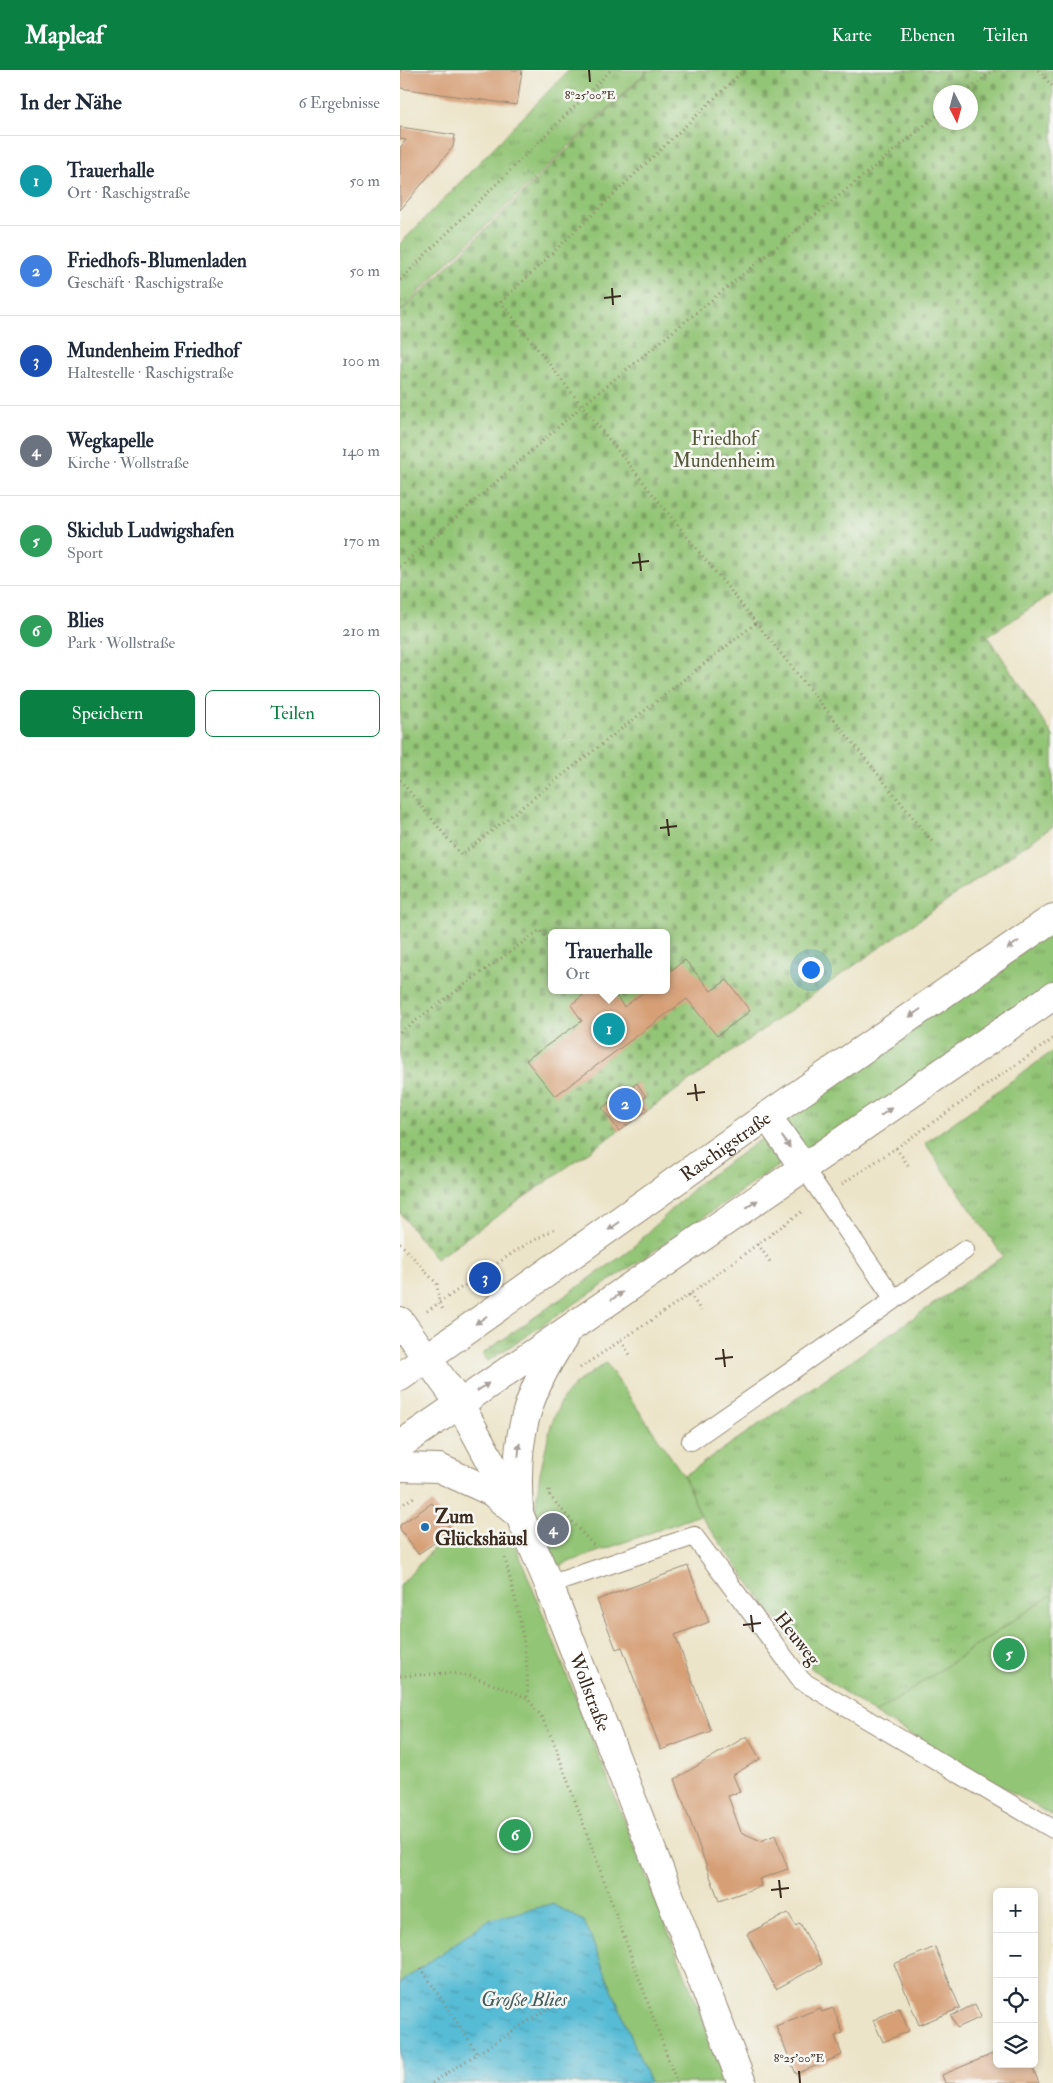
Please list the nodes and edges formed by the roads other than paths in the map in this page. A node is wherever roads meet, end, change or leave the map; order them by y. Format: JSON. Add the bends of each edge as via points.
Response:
{"nodes":[{"id":1,"x":1053,"y":918,"type":"edge"},
{"id":2,"x":1053,"y":996,"type":"edge"},
{"id":3,"x":767,"y":1116,"type":"junction"},
{"id":4,"x":804,"y":1168,"type":"junction"},
{"id":5,"x":965,"y":1250,"type":"dead end"},
{"id":6,"x":894,"y":1299,"type":"junction"},
{"id":7,"x":400,"y":1321,"type":"edge"},
{"id":8,"x":571,"y":1327,"type":"junction"},
{"id":9,"x":427,"y":1358,"type":"junction"},
{"id":10,"x":400,"y":1378,"type":"edge"},
{"id":11,"x":460,"y":1404,"type":"junction"},
{"id":12,"x":692,"y":1441,"type":"dead end"},
{"id":13,"x":400,"y":1445,"type":"edge"},
{"id":14,"x":400,"y":1467,"type":"edge"},
{"id":15,"x":520,"y":1516,"type":"junction"},
{"id":16,"x":549,"y":1585,"type":"junction"},
{"id":17,"x":1053,"y":1829,"type":"edge"},
{"id":18,"x":742,"y":2083,"type":"edge"}],
"edges":[{"from":1,"to":3,"type":"street","name":"Raschigstraße","one_way":true},
{"from":4,"to":2,"type":"street","one_way":true},
{"from":3,"to":4,"type":"street","one_way":true},
{"from":3,"to":9,"type":"street","name":"Raschigstraße","one_way":true},
{"from":4,"to":6,"type":"lane"},
{"from":8,"to":4,"type":"street","one_way":true},
{"from":5,"to":6,"type":"lane"},
{"from":6,"to":12,"type":"lane"},
{"from":7,"to":9,"type":"street","name":"Wollstraße"},
{"from":11,"to":8,"type":"street","one_way":true},
{"from":15,"to":8,"type":"street","one_way":true,"via":[[517,1479],[519,1443],[525,1418],[544,1366]]},
{"from":9,"to":10,"type":"street","name":"Raschigstraße"},
{"from":9,"to":11,"type":"street","name":"Wollstraße"},
{"from":11,"to":13,"type":"street"},
{"from":11,"to":15,"type":"street","name":"Wollstraße"},
{"from":14,"to":15,"type":"street","via":[[439,1468],[455,1474],[492,1492]]},
{"from":15,"to":16,"type":"street","name":"Wollstraße"},
{"from":16,"to":17,"type":"lane","name":"Heuweg","via":[[694,1536],[802,1681]]},
{"from":16,"to":18,"type":"street","name":"Wollstraße"}]}
